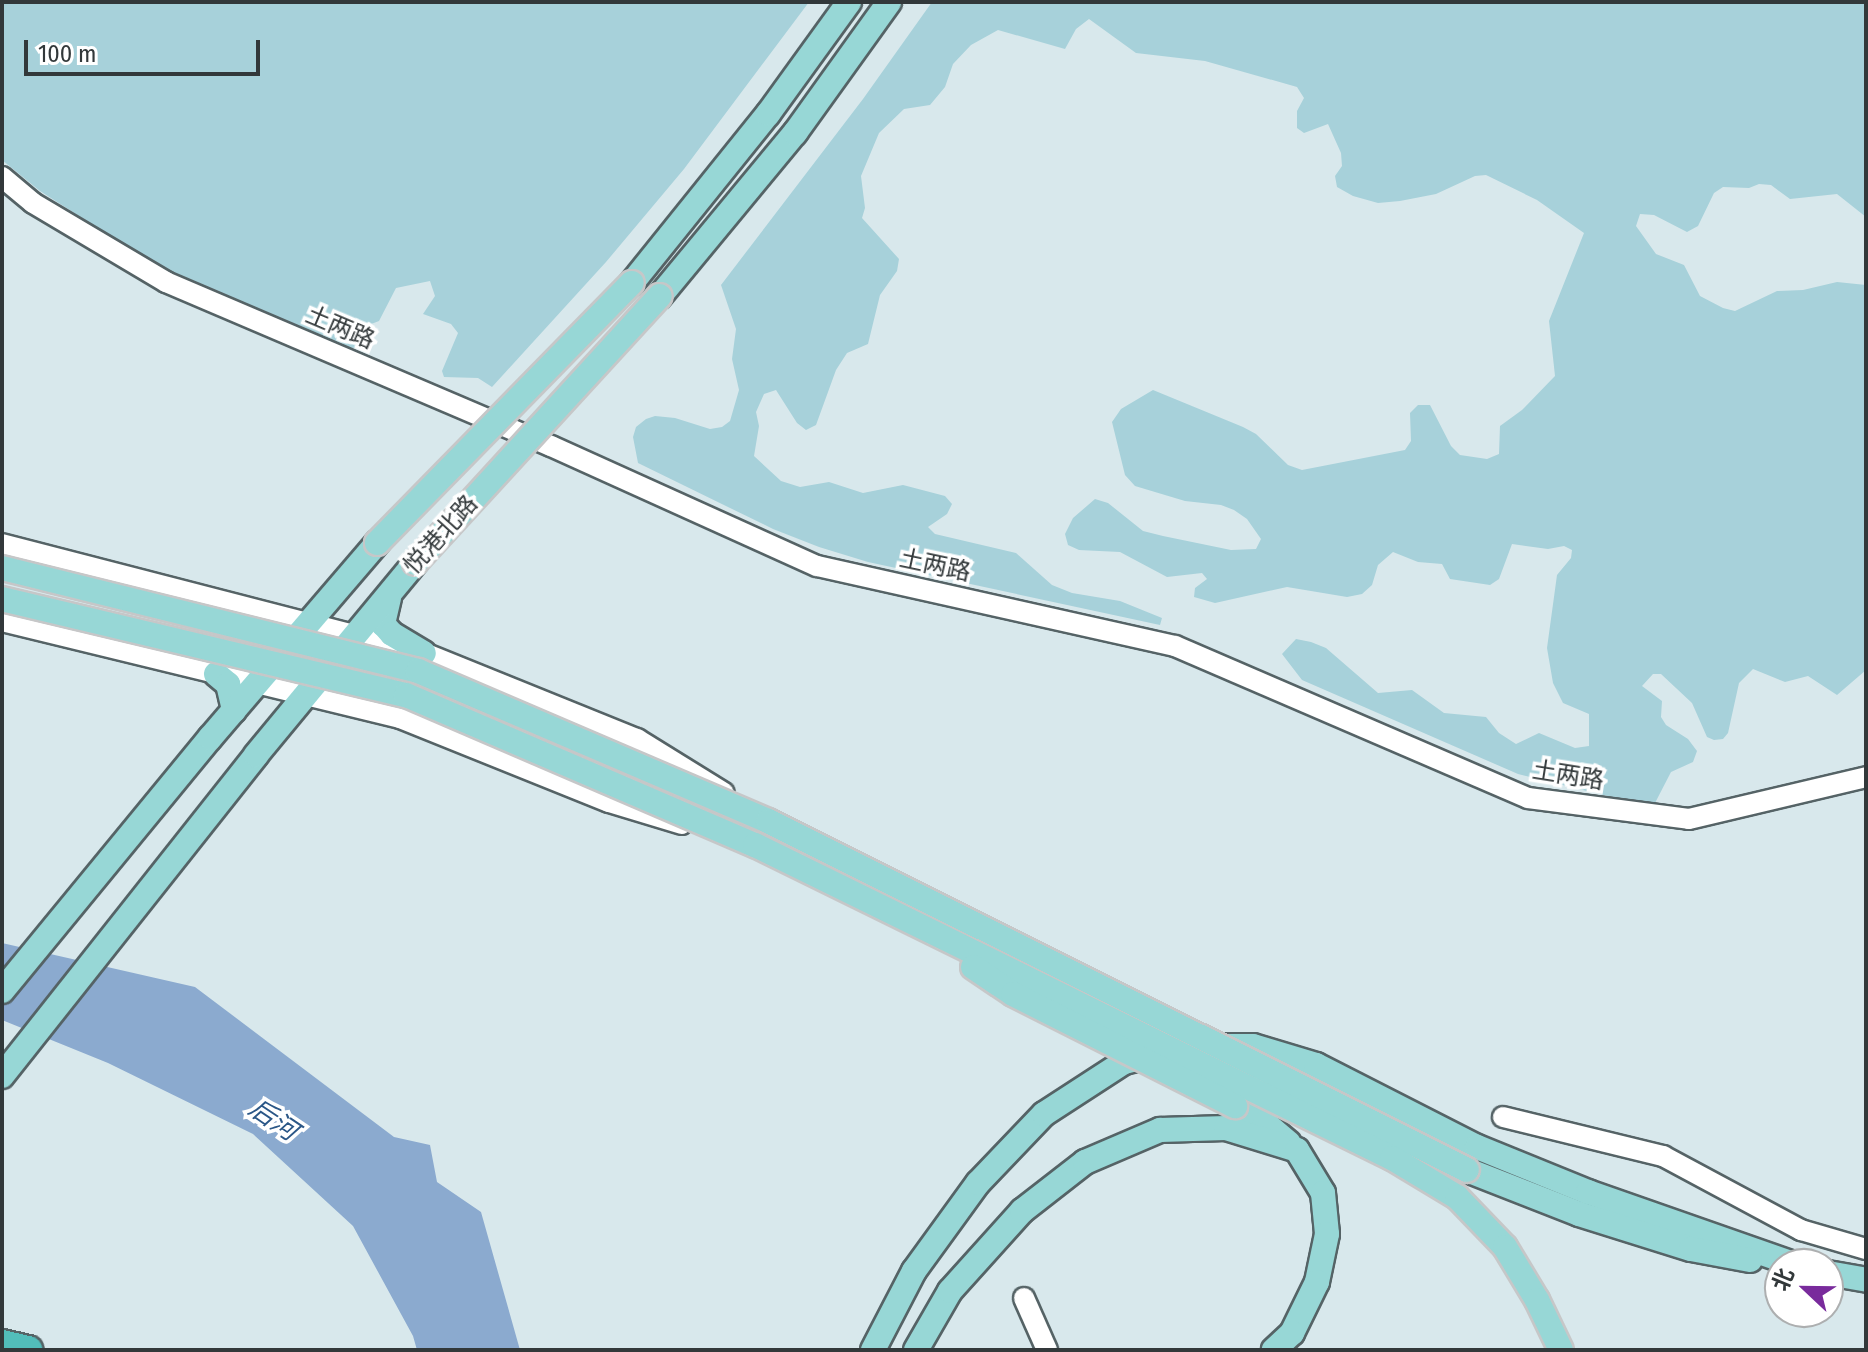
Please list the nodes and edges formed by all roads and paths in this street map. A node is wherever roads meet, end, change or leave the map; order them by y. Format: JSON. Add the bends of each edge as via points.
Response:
{"nodes":[{"id":1,"x":849,"y":2,"type":"edge"},
{"id":2,"x":889,"y":2,"type":"edge"},
{"id":3,"x":2,"y":177,"type":"edge"},
{"id":4,"x":2,"y":544,"type":"edge"},
{"id":5,"x":2,"y":568,"type":"edge"},
{"id":6,"x":391,"y":592,"type":"junction"},
{"id":7,"x":2,"y":599,"type":"edge"},
{"id":8,"x":2,"y":621,"type":"edge"},
{"id":9,"x":308,"y":623,"type":"junction"},
{"id":10,"x":357,"y":633,"type":"junction"},
{"id":11,"x":424,"y":653,"type":"junction"},
{"id":12,"x":216,"y":674,"type":"junction"},
{"id":13,"x":256,"y":684,"type":"junction"},
{"id":14,"x":305,"y":695,"type":"junction"},
{"id":15,"x":234,"y":710,"type":"junction"},
{"id":16,"x":1866,"y":777,"type":"edge"},
{"id":17,"x":768,"y":821,"type":"junction"},
{"id":18,"x":755,"y":845,"type":"junction"},
{"id":19,"x":909,"y":922,"type":"junction"},
{"id":20,"x":2,"y":991,"type":"edge"},
{"id":21,"x":2,"y":1076,"type":"edge"},
{"id":22,"x":1503,"y":1117,"type":"dead end"},
{"id":23,"x":1297,"y":1150,"type":"junction"},
{"id":24,"x":1866,"y":1249,"type":"edge"},
{"id":25,"x":1764,"y":1254,"type":"edge"},
{"id":26,"x":1764,"y":1262,"type":"edge"},
{"id":27,"x":1844,"y":1276,"type":"edge"},
{"id":28,"x":1866,"y":1280,"type":"edge"},
{"id":29,"x":1024,"y":1298,"type":"dead end"},
{"id":30,"x":2,"y":1344,"type":"edge"},
{"id":31,"x":28,"y":1350,"type":"edge"},
{"id":32,"x":873,"y":1350,"type":"edge"},
{"id":33,"x":916,"y":1350,"type":"edge"},
{"id":34,"x":1047,"y":1350,"type":"edge"},
{"id":35,"x":1274,"y":1350,"type":"edge"},
{"id":36,"x":1561,"y":1350,"type":"edge"}],
"edges":[{"from":1,"to":9,"type":"main road","name":"悦港北路","bridge":true,"via":[[768,114],[632,283],[377,543]]},
{"from":2,"to":6,"type":"main road","name":"悦港北路","bridge":true,"via":[[795,133],[660,296]]},
{"from":3,"to":16,"type":"street","name":"土两路","via":[[33,203],[166,282],[817,566],[1175,646],[1528,798],[1689,819]]},
{"from":4,"to":9,"type":"street"},
{"from":5,"to":17,"type":"main road","bridge":true,"via":[[418,671]]},
{"from":6,"to":10,"type":"main road","name":"悦港北路"},
{"from":6,"to":11,"type":"main road","via":[[383,624]]},
{"from":7,"to":18,"type":"main road","bridge":true,"via":[[406,695]]},
{"from":8,"to":12,"type":"street"},
{"from":9,"to":10,"type":"street"},
{"from":9,"to":13,"type":"main road","name":"悦港北路"},
{"from":10,"to":11,"type":"street"},
{"from":10,"to":14,"type":"main road","name":"悦港北路"},
{"from":11,"to":17,"type":"street","bridge":true,"via":[[637,739]]},
{"from":12,"to":13,"type":"street"},
{"from":12,"to":15,"type":"main road","via":[[228,684]]},
{"from":13,"to":14,"type":"street"},
{"from":13,"to":15,"type":"main road","name":"悦港北路"},
{"from":14,"to":18,"type":"street","bridge":true,"via":[[400,718],[609,802]]},
{"from":14,"to":21,"type":"main road","name":"悦港北路"},
{"from":15,"to":20,"type":"main road","name":"悦港北路"},
{"from":17,"to":26,"type":"main road","bridge":true,"via":[[1467,1170],[1579,1214],[1691,1249]]},
{"from":18,"to":19,"type":"main road","bridge":true},
{"from":19,"to":23,"type":"main road","bridge":true,"via":[[1013,994],[1255,1117]]},
{"from":19,"to":36,"type":"main road","bridge":true,"via":[[1392,1158],[1457,1197],[1505,1247]]},
{"from":22,"to":24,"type":"street","via":[[1663,1156],[1801,1230]]},
{"from":23,"to":33,"type":"main road","via":[[1226,1128],[1160,1130],[1085,1162],[1022,1211],[950,1291]]},
{"from":23,"to":35,"type":"main road","via":[[1323,1193],[1327,1234],[1317,1282],[1292,1333]]},
{"from":25,"to":32,"type":"main road","bridge":true,"via":[[1477,1147],[1316,1065],[1253,1046],[1188,1046],[1124,1062],[1044,1114],[978,1183],[914,1271]]},
{"from":27,"to":28,"type":"main road"},
{"from":29,"to":34,"type":"street"},
{"from":30,"to":31,"type":"highway"}]}
